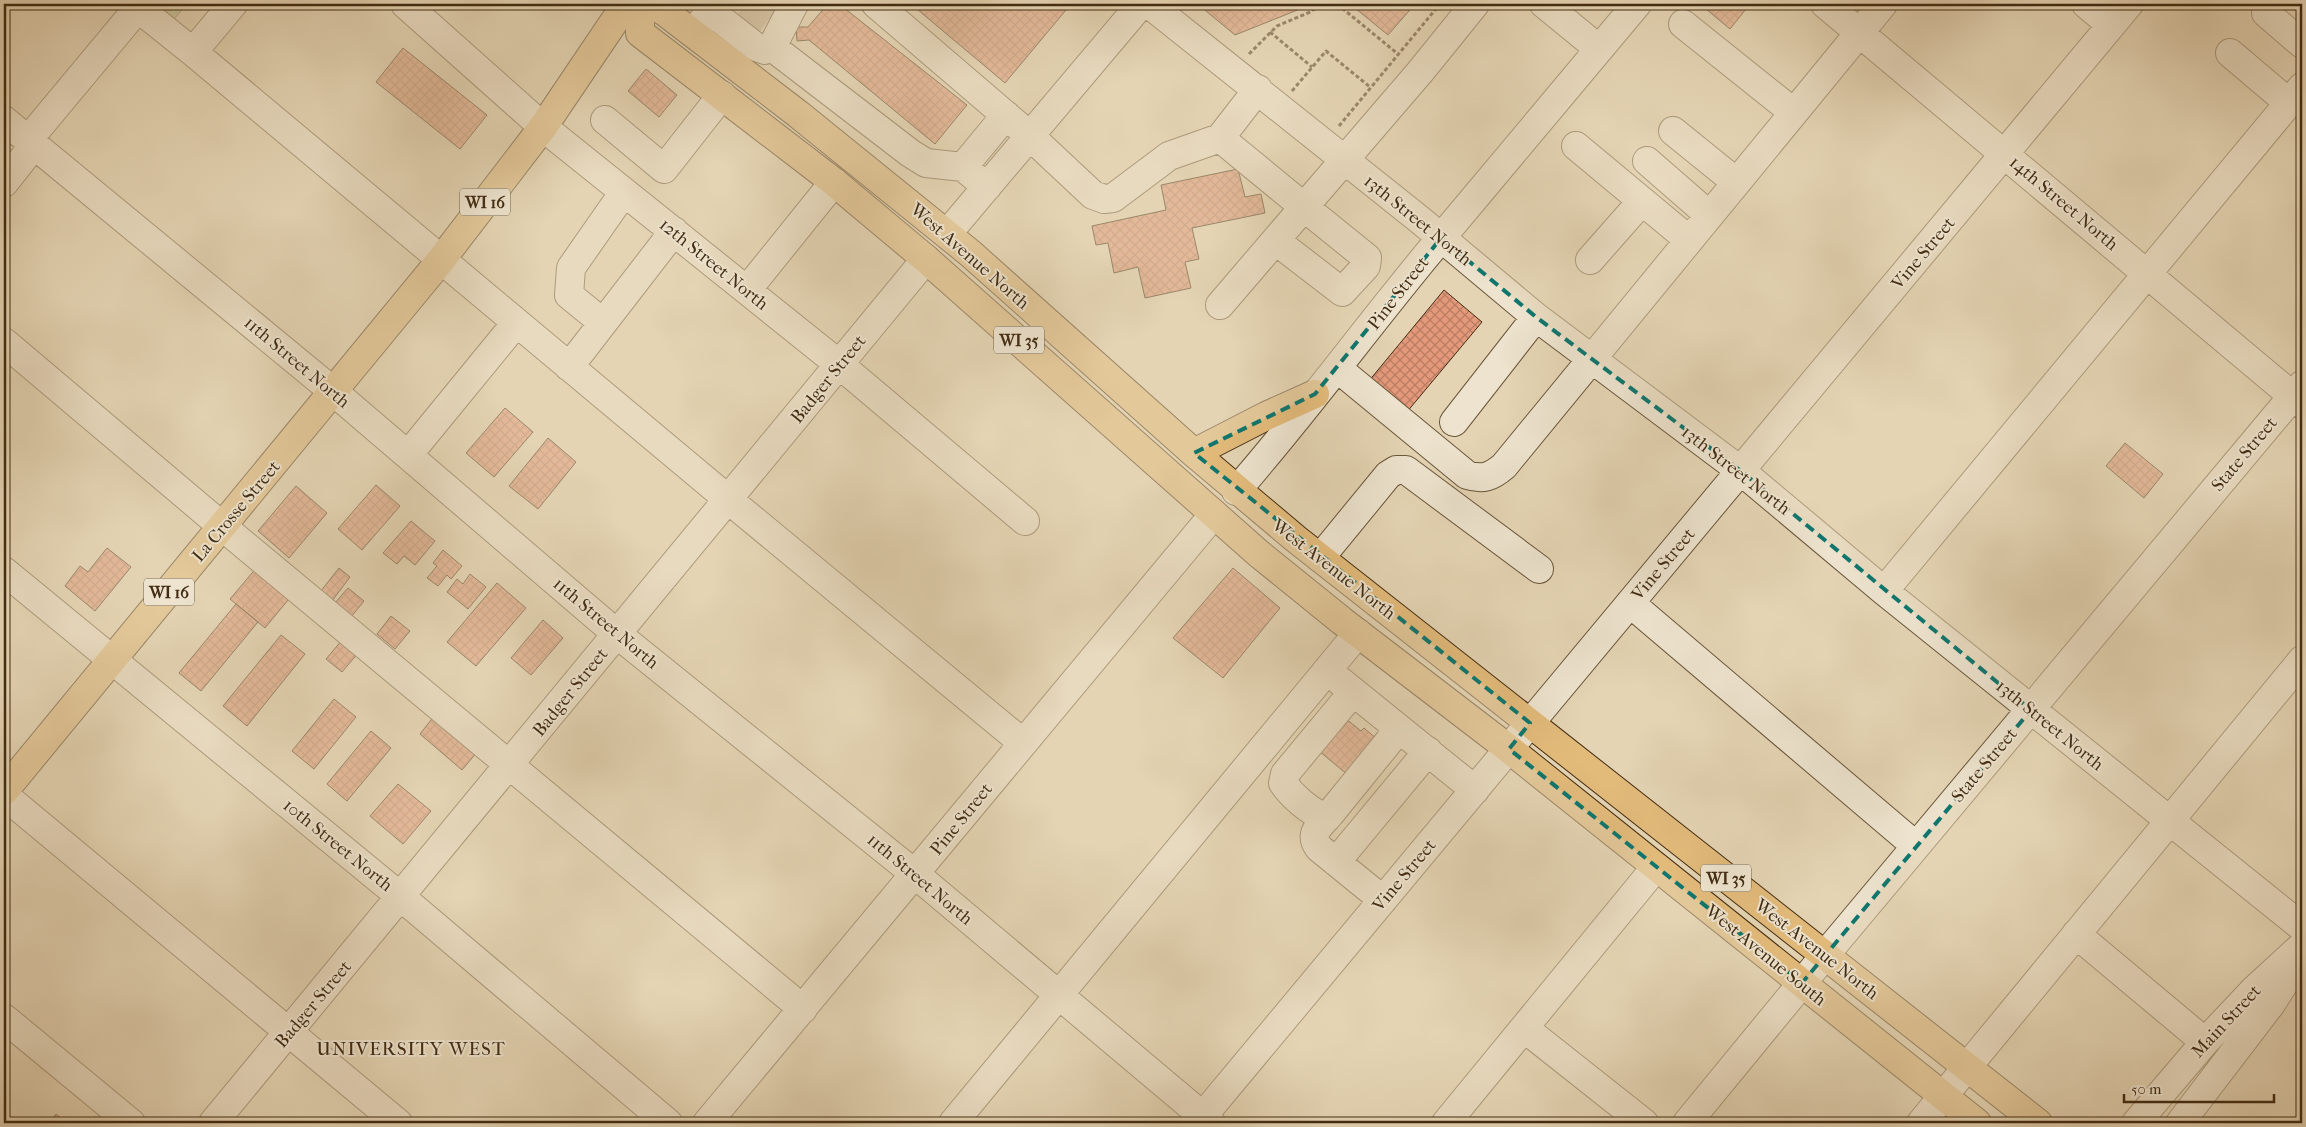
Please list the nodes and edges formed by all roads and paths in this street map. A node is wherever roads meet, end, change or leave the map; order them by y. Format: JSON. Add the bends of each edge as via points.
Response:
{"nodes":[{"id":1,"x":233,"y":4,"type":"edge"},
{"id":2,"x":405,"y":4,"type":"edge"},
{"id":3,"x":876,"y":4,"type":"edge"},
{"id":4,"x":1141,"y":4,"type":"edge"},
{"id":5,"x":1321,"y":4,"type":"edge"},
{"id":6,"x":1337,"y":4,"type":"edge"},
{"id":7,"x":1440,"y":4,"type":"edge"},
{"id":8,"x":1475,"y":4,"type":"edge"},
{"id":9,"x":1544,"y":4,"type":"edge"},
{"id":10,"x":1637,"y":4,"type":"edge"},
{"id":11,"x":1825,"y":4,"type":"edge"},
{"id":12,"x":1883,"y":4,"type":"edge"},
{"id":13,"x":2086,"y":4,"type":"edge"},
{"id":14,"x":2129,"y":4,"type":"edge"},
{"id":15,"x":632,"y":6,"type":"edge"},
{"id":16,"x":712,"y":8,"type":"edge"},
{"id":17,"x":1158,"y":10,"type":"edge"},
{"id":18,"x":2266,"y":13,"type":"dead end"},
{"id":19,"x":783,"y":19,"type":"edge"},
{"id":20,"x":1683,"y":24,"type":"dead end"},
{"id":21,"x":2111,"y":25,"type":"junction"},
{"id":22,"x":1270,"y":32,"type":"junction"},
{"id":23,"x":1859,"y":32,"type":"junction"},
{"id":24,"x":693,"y":33,"type":"junction"},
{"id":25,"x":2302,"y":44,"type":"edge"},
{"id":26,"x":1599,"y":49,"type":"junction"},
{"id":27,"x":193,"y":52,"type":"junction"},
{"id":28,"x":2230,"y":53,"type":"dead end"},
{"id":29,"x":1398,"y":54,"type":"junction"},
{"id":30,"x":1247,"y":55,"type":"dead end"},
{"id":31,"x":1312,"y":67,"type":"junction"},
{"id":32,"x":1420,"y":72,"type":"junction"},
{"id":33,"x":821,"y":84,"type":"junction"},
{"id":34,"x":1370,"y":87,"type":"junction"},
{"id":35,"x":1258,"y":89,"type":"junction"},
{"id":36,"x":1292,"y":91,"type":"dead end"},
{"id":37,"x":722,"y":95,"type":"junction"},
{"id":38,"x":2296,"y":95,"type":"edge"},
{"id":39,"x":1793,"y":112,"type":"junction"},
{"id":40,"x":798,"y":114,"type":"junction"},
{"id":41,"x":1006,"y":116,"type":"junction"},
{"id":42,"x":4,"y":120,"type":"edge"},
{"id":43,"x":605,"y":120,"type":"dead end"},
{"id":44,"x":543,"y":126,"type":"junction"},
{"id":45,"x":1337,"y":128,"type":"dead end"},
{"id":46,"x":1673,"y":131,"type":"dead end"},
{"id":47,"x":884,"y":133,"type":"junction"},
{"id":48,"x":1030,"y":136,"type":"junction"},
{"id":49,"x":1220,"y":138,"type":"junction"},
{"id":50,"x":31,"y":143,"type":"junction"},
{"id":51,"x":1576,"y":146,"type":"dead end"},
{"id":52,"x":2005,"y":154,"type":"junction"},
{"id":53,"x":1344,"y":160,"type":"junction"},
{"id":54,"x":1647,"y":161,"type":"dead end"},
{"id":55,"x":859,"y":163,"type":"junction"},
{"id":56,"x":963,"y":167,"type":"junction"},
{"id":57,"x":664,"y":169,"type":"junction"},
{"id":58,"x":834,"y":182,"type":"junction"},
{"id":59,"x":1736,"y":182,"type":"junction"},
{"id":60,"x":4,"y":183,"type":"edge"},
{"id":61,"x":987,"y":187,"type":"junction"},
{"id":62,"x":631,"y":197,"type":"junction"},
{"id":63,"x":1642,"y":201,"type":"junction"},
{"id":64,"x":1304,"y":207,"type":"junction"},
{"id":65,"x":1709,"y":215,"type":"junction"},
{"id":66,"x":674,"y":231,"type":"junction"},
{"id":67,"x":947,"y":234,"type":"junction"},
{"id":68,"x":1441,"y":238,"type":"junction"},
{"id":69,"x":1689,"y":240,"type":"junction"},
{"id":70,"x":1276,"y":241,"type":"junction"},
{"id":71,"x":926,"y":259,"type":"junction"},
{"id":72,"x":441,"y":260,"type":"junction"},
{"id":73,"x":1590,"y":260,"type":"dead end"},
{"id":74,"x":2148,"y":274,"type":"junction"},
{"id":75,"x":747,"y":290,"type":"junction"},
{"id":76,"x":1220,"y":305,"type":"dead end"},
{"id":77,"x":1536,"y":317,"type":"junction"},
{"id":78,"x":602,"y":322,"type":"junction"},
{"id":79,"x":516,"y":323,"type":"junction"},
{"id":80,"x":4,"y":342,"type":"edge"},
{"id":81,"x":1591,"y":359,"type":"junction"},
{"id":82,"x":840,"y":365,"type":"junction"},
{"id":83,"x":569,"y":367,"type":"junction"},
{"id":84,"x":1337,"y":368,"type":"junction"},
{"id":85,"x":334,"y":392,"type":"junction"},
{"id":86,"x":1315,"y":394,"type":"junction"},
{"id":87,"x":2299,"y":395,"type":"edge"},
{"id":88,"x":1454,"y":422,"type":"dead end"},
{"id":89,"x":1427,"y":443,"type":"junction"},
{"id":90,"x":1194,"y":454,"type":"junction"},
{"id":91,"x":408,"y":455,"type":"junction"},
{"id":92,"x":1406,"y":470,"type":"junction"},
{"id":93,"x":1741,"y":471,"type":"junction"},
{"id":94,"x":1236,"y":491,"type":"junction"},
{"id":95,"x":729,"y":500,"type":"junction"},
{"id":96,"x":1214,"y":514,"type":"junction"},
{"id":97,"x":1025,"y":520,"type":"dead end"},
{"id":98,"x":222,"y":527,"type":"junction"},
{"id":99,"x":1320,"y":558,"type":"junction"},
{"id":100,"x":1539,"y":569,"type":"dead end"},
{"id":101,"x":4,"y":571,"type":"edge"},
{"id":102,"x":1884,"y":591,"type":"junction"},
{"id":103,"x":1630,"y":603,"type":"junction"},
{"id":104,"x":1358,"y":633,"type":"junction"},
{"id":105,"x":617,"y":634,"type":"junction"},
{"id":106,"x":2302,"y":660,"type":"edge"},
{"id":107,"x":112,"y":662,"type":"junction"},
{"id":108,"x":1327,"y":671,"type":"junction"},
{"id":109,"x":1353,"y":692,"type":"junction"},
{"id":110,"x":2031,"y":710,"type":"junction"},
{"id":111,"x":1530,"y":723,"type":"junction"},
{"id":112,"x":1400,"y":729,"type":"junction"},
{"id":113,"x":1023,"y":743,"type":"junction"},
{"id":114,"x":1508,"y":749,"type":"junction"},
{"id":115,"x":1428,"y":751,"type":"junction"},
{"id":116,"x":510,"y":765,"type":"junction"},
{"id":117,"x":1475,"y":790,"type":"junction"},
{"id":118,"x":4,"y":791,"type":"edge"},
{"id":119,"x":4,"y":795,"type":"edge"},
{"id":120,"x":1330,"y":814,"type":"junction"},
{"id":121,"x":2169,"y":820,"type":"junction"},
{"id":122,"x":1916,"y":846,"type":"junction"},
{"id":123,"x":1336,"y":862,"type":"junction"},
{"id":124,"x":1656,"y":867,"type":"junction"},
{"id":125,"x":915,"y":874,"type":"junction"},
{"id":126,"x":401,"y":897,"type":"junction"},
{"id":127,"x":1383,"y":900,"type":"junction"},
{"id":128,"x":2302,"y":927,"type":"edge"},
{"id":129,"x":2076,"y":934,"type":"junction"},
{"id":130,"x":2302,"y":946,"type":"edge"},
{"id":131,"x":2302,"y":954,"type":"edge"},
{"id":132,"x":1825,"y":955,"type":"junction"},
{"id":133,"x":1802,"y":983,"type":"junction"},
{"id":134,"x":1058,"y":995,"type":"junction"},
{"id":135,"x":803,"y":1009,"type":"junction"},
{"id":136,"x":4,"y":1018,"type":"edge"},
{"id":137,"x":1524,"y":1028,"type":"junction"},
{"id":138,"x":289,"y":1033,"type":"junction"},
{"id":139,"x":2205,"y":1042,"type":"junction"},
{"id":140,"x":1967,"y":1068,"type":"junction"},
{"id":141,"x":1944,"y":1096,"type":"junction"},
{"id":142,"x":1203,"y":1121,"type":"edge"},
{"id":143,"x":131,"y":1123,"type":"edge"},
{"id":144,"x":213,"y":1123,"type":"edge"},
{"id":145,"x":398,"y":1123,"type":"edge"},
{"id":146,"x":668,"y":1123,"type":"edge"},
{"id":147,"x":707,"y":1123,"type":"edge"},
{"id":148,"x":953,"y":1123,"type":"edge"},
{"id":149,"x":1446,"y":1123,"type":"edge"},
{"id":150,"x":1644,"y":1123,"type":"edge"},
{"id":151,"x":1687,"y":1123,"type":"edge"},
{"id":152,"x":1921,"y":1123,"type":"edge"},
{"id":153,"x":1977,"y":1123,"type":"edge"},
{"id":154,"x":2038,"y":1123,"type":"edge"},
{"id":155,"x":2136,"y":1123,"type":"edge"},
{"id":156,"x":2180,"y":1123,"type":"edge"}],
"edges":[{"from":1,"to":27,"type":"street"},
{"from":2,"to":44,"type":"street","name":"12th Street North"},
{"from":3,"to":41,"type":"street"},
{"from":4,"to":48,"type":"street"},
{"from":5,"to":22,"type":"path"},
{"from":6,"to":29,"type":"path"},
{"from":7,"to":29,"type":"path"},
{"from":8,"to":32,"type":"street"},
{"from":9,"to":26,"type":"street"},
{"from":10,"to":26,"type":"street","name":"Pine Street"},
{"from":11,"to":23,"type":"street","name":"14th Street North"},
{"from":12,"to":23,"type":"street"},
{"from":13,"to":21,"type":"street"},
{"from":14,"to":21,"type":"street","name":"Vine Street"},
{"from":15,"to":24,"type":"main road","name":"West Avenue North","number":"WI 35","via":[[658,7]]},
{"from":15,"to":37,"type":"main road","name":"West Avenue North","number":"WI 35","via":[[640,33]]},
{"from":15,"to":44,"type":"main road","number":"WI 16"},
{"from":16,"to":19,"type":"street","via":[[756,47],[765,50]]},
{"from":16,"to":24,"type":"street"},
{"from":17,"to":35,"type":"street","name":"13th Street North"},
{"from":18,"to":25,"type":"street"},
{"from":19,"to":33,"type":"street"},
{"from":20,"to":39,"type":"street"},
{"from":21,"to":52,"type":"street","name":"Vine Street"},
{"from":22,"to":30,"type":"path"},
{"from":22,"to":31,"type":"path"},
{"from":23,"to":39,"type":"street"},
{"from":23,"to":52,"type":"street","name":"14th Street North"},
{"from":24,"to":40,"type":"main road","name":"West Avenue North","number":"WI 35"},
{"from":26,"to":68,"type":"street","name":"Pine Street"},
{"from":27,"to":50,"type":"street","via":[[138,8]]},
{"from":27,"to":72,"type":"street"},
{"from":28,"to":38,"type":"street"},
{"from":29,"to":32,"type":"path"},
{"from":29,"to":34,"type":"path"},
{"from":31,"to":34,"type":"path","via":[[1326,51]]},
{"from":31,"to":36,"type":"path"},
{"from":32,"to":53,"type":"street"},
{"from":33,"to":40,"type":"street"},
{"from":33,"to":47,"type":"street"},
{"from":34,"to":45,"type":"path"},
{"from":35,"to":49,"type":"street"},
{"from":35,"to":53,"type":"street","name":"13th Street North"},
{"from":37,"to":57,"type":"street"},
{"from":37,"to":58,"type":"main road","name":"West Avenue North","number":"WI 35"},
{"from":38,"to":74,"type":"street"},
{"from":39,"to":59,"type":"street"},
{"from":40,"to":55,"type":"main road","name":"West Avenue North","number":"WI 35"},
{"from":41,"to":48,"type":"street"},
{"from":41,"to":56,"type":"street"},
{"from":42,"to":50,"type":"street","name":"11th Street North"},
{"from":43,"to":57,"type":"street"},
{"from":44,"to":62,"type":"street","name":"12th Street North"},
{"from":44,"to":72,"type":"main road","number":"WI 16"},
{"from":46,"to":59,"type":"street"},
{"from":47,"to":55,"type":"street"},
{"from":47,"to":56,"type":"street","via":[[926,163]]},
{"from":48,"to":49,"type":"street","via":[[1094,195],[1104,199],[1113,198],[1169,156]]},
{"from":48,"to":61,"type":"street"},
{"from":49,"to":64,"type":"street"},
{"from":50,"to":60,"type":"street"},
{"from":50,"to":85,"type":"street","name":"11th Street North"},
{"from":51,"to":63,"type":"street"},
{"from":52,"to":74,"type":"street","name":"14th Street North"},
{"from":52,"to":93,"type":"street","name":"Vine Street"},
{"from":53,"to":64,"type":"street"},
{"from":53,"to":68,"type":"street","name":"13th Street North"},
{"from":54,"to":65,"type":"street"},
{"from":55,"to":67,"type":"main road","name":"West Avenue North","number":"WI 35"},
{"from":56,"to":61,"type":"street"},
{"from":57,"to":62,"type":"street"},
{"from":58,"to":71,"type":"main road","name":"West Avenue North","number":"WI 35"},
{"from":58,"to":75,"type":"street"},
{"from":59,"to":65,"type":"street"},
{"from":61,"to":67,"type":"street"},
{"from":62,"to":66,"type":"street","name":"12th Street North"},
{"from":62,"to":78,"type":"street","via":[[571,268],[569,295]]},
{"from":63,"to":69,"type":"street"},
{"from":63,"to":73,"type":"street"},
{"from":64,"to":70,"type":"street"},
{"from":64,"to":70,"type":"street","via":[[1366,258],[1366,266],[1342,292]]},
{"from":65,"to":69,"type":"street"},
{"from":66,"to":75,"type":"street","name":"12th Street North"},
{"from":66,"to":78,"type":"street"},
{"from":67,"to":90,"type":"main road","name":"West Avenue North","number":"WI 35"},
{"from":68,"to":77,"type":"street","name":"13th Street North"},
{"from":68,"to":84,"type":"street","name":"Pine Street"},
{"from":69,"to":81,"type":"street"},
{"from":70,"to":76,"type":"street"},
{"from":71,"to":82,"type":"street","name":"Badger Street"},
{"from":71,"to":96,"type":"main road","name":"West Avenue North","number":"WI 35"},
{"from":72,"to":79,"type":"street"},
{"from":72,"to":85,"type":"main road","number":"WI 16"},
{"from":74,"to":87,"type":"street","name":"14th Street North"},
{"from":74,"to":102,"type":"street"},
{"from":75,"to":82,"type":"street","name":"12th Street North"},
{"from":77,"to":81,"type":"street","name":"13th Street North"},
{"from":77,"to":88,"type":"street"},
{"from":78,"to":83,"type":"street"},
{"from":79,"to":83,"type":"street"},
{"from":79,"to":91,"type":"street"},
{"from":80,"to":98,"type":"street"},
{"from":81,"to":89,"type":"street","via":[[1494,475],[1480,479],[1467,475]]},
{"from":81,"to":93,"type":"street","name":"13th Street North"},
{"from":82,"to":95,"type":"street","name":"Badger Street"},
{"from":82,"to":97,"type":"street","name":"12th Street North"},
{"from":83,"to":95,"type":"street"},
{"from":84,"to":86,"type":"street","name":"Pine Street"},
{"from":84,"to":89,"type":"street"},
{"from":85,"to":91,"type":"street","name":"11th Street North"},
{"from":85,"to":98,"type":"main road","name":"La Crosse Street","number":"WI 16"},
{"from":86,"to":90,"type":"main road"},
{"from":86,"to":94,"type":"street","name":"Pine Street","via":[[1286,434]]},
{"from":87,"to":110,"type":"street","name":"State Street"},
{"from":89,"to":92,"type":"street"},
{"from":90,"to":94,"type":"main road","name":"West Avenue North","number":"WI 35"},
{"from":91,"to":105,"type":"street","name":"11th Street North"},
{"from":92,"to":99,"type":"street","via":[[1396,470],[1388,475]]},
{"from":92,"to":100,"type":"street"},
{"from":93,"to":102,"type":"street","name":"13th Street North"},
{"from":93,"to":103,"type":"street","name":"Vine Street"},
{"from":94,"to":99,"type":"main road","name":"West Avenue North","number":"WI 35"},
{"from":95,"to":105,"type":"street","name":"Badger Street"},
{"from":95,"to":113,"type":"street"},
{"from":96,"to":104,"type":"main road","name":"West Avenue North","number":"WI 35"},
{"from":96,"to":113,"type":"street","name":"Pine Street"},
{"from":98,"to":107,"type":"main road","name":"La Crosse Street","number":"WI 16"},
{"from":98,"to":116,"type":"street"},
{"from":99,"to":111,"type":"main road","name":"West Avenue North","number":"WI 35"},
{"from":101,"to":107,"type":"street","name":"10th Street North"},
{"from":102,"to":110,"type":"street","name":"13th Street North"},
{"from":103,"to":111,"type":"street","name":"Vine Street"},
{"from":103,"to":122,"type":"street"},
{"from":104,"to":108,"type":"street"},
{"from":104,"to":114,"type":"main road","name":"West Avenue North","number":"WI 35"},
{"from":105,"to":116,"type":"street","name":"Badger Street"},
{"from":105,"to":125,"type":"street","name":"11th Street North"},
{"from":106,"to":121,"type":"street"},
{"from":107,"to":118,"type":"main road","name":"La Crosse Street","number":"WI 16"},
{"from":107,"to":126,"type":"street","name":"10th Street North"},
{"from":108,"to":109,"type":"street"},
{"from":108,"to":134,"type":"street"},
{"from":109,"to":112,"type":"street"},
{"from":109,"to":120,"type":"street","via":[[1285,774],[1283,784],[1315,813],[1322,816]]},
{"from":110,"to":121,"type":"street","name":"13th Street North"},
{"from":110,"to":122,"type":"street","name":"State Street"},
{"from":111,"to":114,"type":"street","name":"Vine Street"},
{"from":111,"to":132,"type":"main road","name":"West Avenue North","number":"WI 35"},
{"from":112,"to":115,"type":"street"},
{"from":112,"to":120,"type":"street"},
{"from":113,"to":125,"type":"street","name":"Pine Street"},
{"from":114,"to":117,"type":"street","name":"Vine Street"},
{"from":114,"to":124,"type":"main road","name":"West Avenue South","number":"WI 35"},
{"from":115,"to":117,"type":"street"},
{"from":115,"to":123,"type":"street"},
{"from":116,"to":126,"type":"street","name":"Badger Street"},
{"from":116,"to":135,"type":"street"},
{"from":117,"to":127,"type":"street","name":"Vine Street"},
{"from":119,"to":138,"type":"street"},
{"from":120,"to":123,"type":"street","via":[[1314,834],[1314,842]]},
{"from":121,"to":128,"type":"street","name":"13th Street North"},
{"from":121,"to":129,"type":"street"},
{"from":122,"to":132,"type":"street","name":"State Street"},
{"from":123,"to":127,"type":"street"},
{"from":124,"to":133,"type":"main road","name":"West Avenue South","number":"WI 35"},
{"from":124,"to":137,"type":"street"},
{"from":125,"to":134,"type":"street","name":"11th Street North"},
{"from":125,"to":135,"type":"street","name":"Pine Street"},
{"from":126,"to":138,"type":"street","name":"Badger Street"},
{"from":126,"to":146,"type":"street","name":"10th Street North"},
{"from":127,"to":142,"type":"street","name":"Vine Street"},
{"from":129,"to":139,"type":"street"},
{"from":129,"to":140,"type":"street"},
{"from":130,"to":139,"type":"street","name":"Main Street"},
{"from":131,"to":156,"type":"street","via":[[2271,1004]]},
{"from":132,"to":133,"type":"street","name":"State Street"},
{"from":132,"to":140,"type":"main road","name":"West Avenue North","number":"WI 35"},
{"from":133,"to":141,"type":"main road","name":"West Avenue South","number":"WI 35"},
{"from":133,"to":151,"type":"street","name":"State Street"},
{"from":134,"to":142,"type":"street","name":"11th Street North"},
{"from":134,"to":148,"type":"street"},
{"from":135,"to":147,"type":"street","name":"Pine Street"},
{"from":136,"to":143,"type":"street"},
{"from":137,"to":149,"type":"street"},
{"from":137,"to":150,"type":"street"},
{"from":138,"to":144,"type":"street","name":"Badger Street"},
{"from":138,"to":145,"type":"street"},
{"from":139,"to":155,"type":"street","name":"Main Street"},
{"from":140,"to":141,"type":"street"},
{"from":140,"to":154,"type":"main road","name":"West Avenue North","number":"WI 35"},
{"from":141,"to":152,"type":"street"},
{"from":141,"to":153,"type":"main road","name":"West Avenue South","number":"WI 35"}]}
